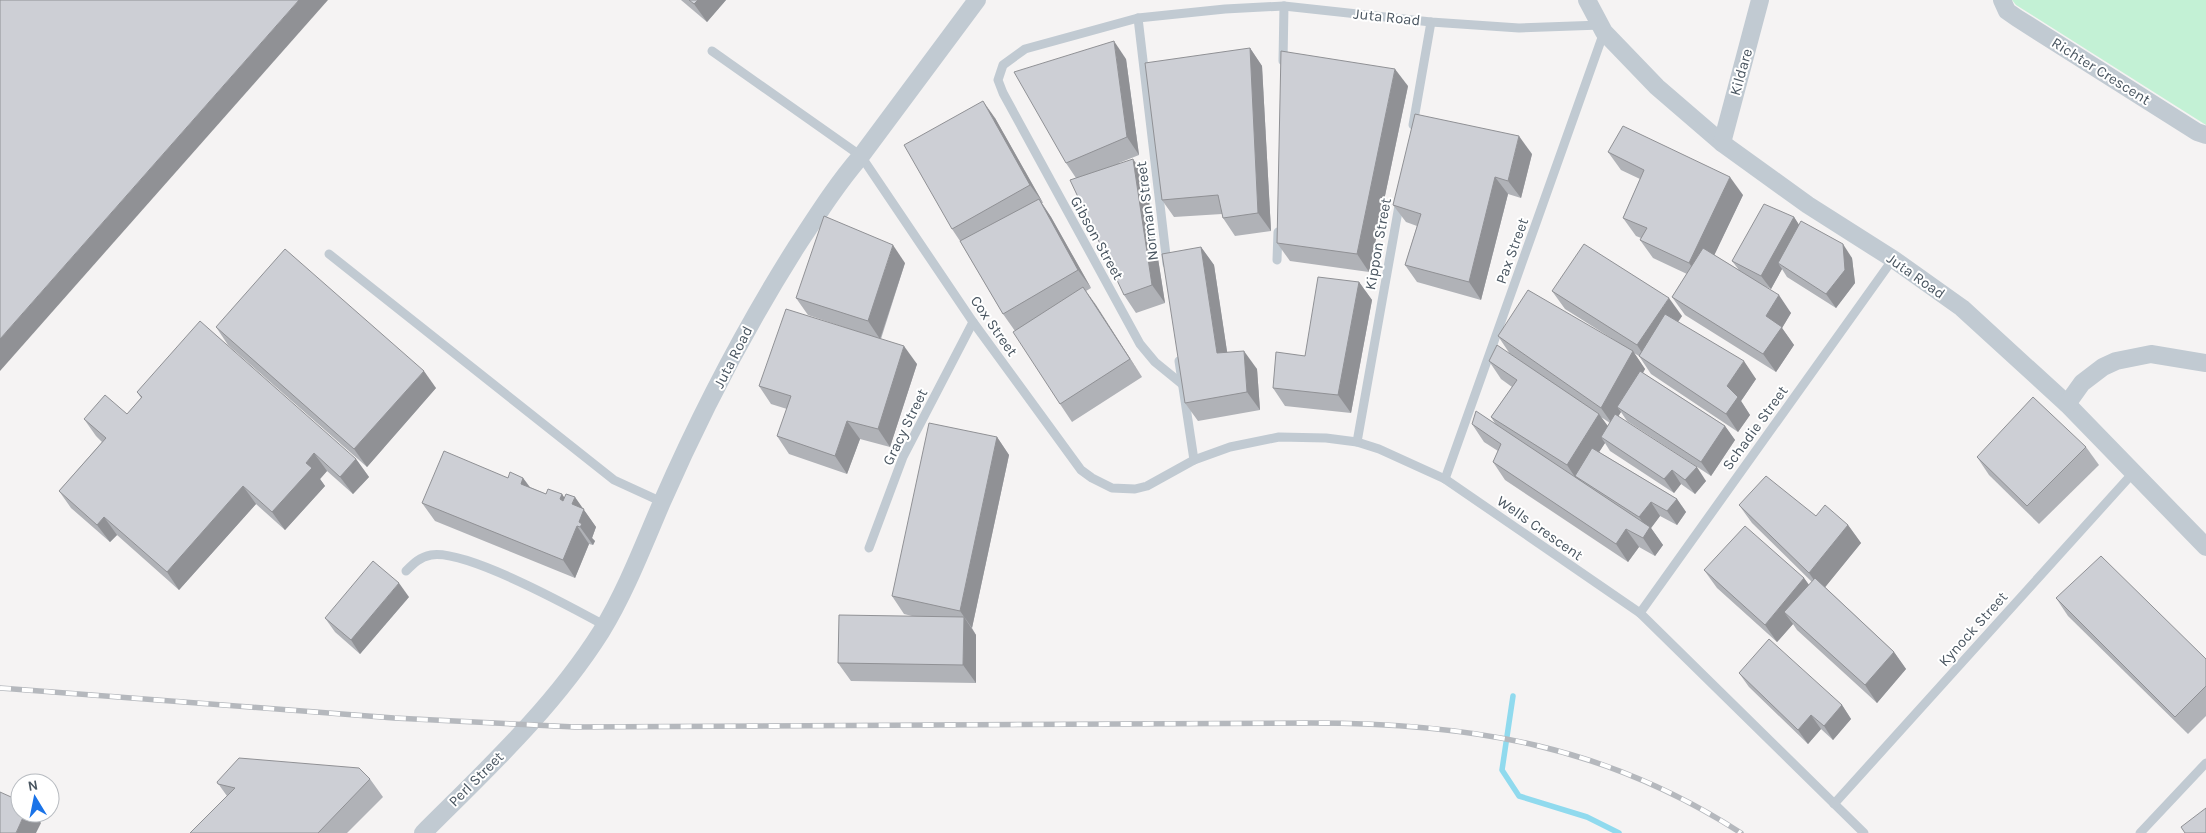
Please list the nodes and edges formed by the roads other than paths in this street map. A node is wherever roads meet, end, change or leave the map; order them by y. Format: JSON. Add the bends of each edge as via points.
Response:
{"nodes":[{"id":1,"x":1587,"y":0,"type":"edge"},
{"id":2,"x":1760,"y":0,"type":"edge"},
{"id":3,"x":2002,"y":0,"type":"edge"},
{"id":4,"x":974,"y":4,"type":"edge"},
{"id":5,"x":1284,"y":6,"type":"junction"},
{"id":6,"x":1138,"y":18,"type":"junction"},
{"id":7,"x":1431,"y":22,"type":"junction"},
{"id":8,"x":1603,"y":28,"type":"junction"},
{"id":9,"x":712,"y":51,"type":"dead end"},
{"id":10,"x":1282,"y":75,"type":"edge"},
{"id":11,"x":1003,"y":94,"type":"joint"},
{"id":12,"x":2206,"y":135,"type":"edge"},
{"id":13,"x":1410,"y":139,"type":"edge"},
{"id":14,"x":1722,"y":143,"type":"junction"},
{"id":15,"x":861,"y":156,"type":"junction"},
{"id":16,"x":1402,"y":188,"type":"edge"},
{"id":17,"x":1278,"y":221,"type":"edge"},
{"id":18,"x":329,"y":254,"type":"dead end"},
{"id":19,"x":1893,"y":259,"type":"junction"},
{"id":20,"x":1277,"y":260,"type":"edge"},
{"id":21,"x":1169,"y":275,"type":"edge"},
{"id":22,"x":973,"y":322,"type":"junction"},
{"id":23,"x":1178,"y":354,"type":"edge"},
{"id":24,"x":2206,"y":363,"type":"edge"},
{"id":25,"x":1182,"y":384,"type":"junction"},
{"id":26,"x":2067,"y":404,"type":"junction"},
{"id":27,"x":1357,"y":442,"type":"junction"},
{"id":28,"x":1194,"y":460,"type":"junction"},
{"id":29,"x":2133,"y":473,"type":"junction"},
{"id":30,"x":1446,"y":479,"type":"junction"},
{"id":31,"x":1124,"y":490,"type":"joint"},
{"id":32,"x":662,"y":502,"type":"junction"},
{"id":33,"x":2206,"y":547,"type":"edge"},
{"id":34,"x":869,"y":548,"type":"dead end"},
{"id":35,"x":406,"y":571,"type":"dead end"},
{"id":36,"x":1640,"y":613,"type":"junction"},
{"id":37,"x":604,"y":625,"type":"junction"},
{"id":38,"x":530,"y":726,"type":"joint"},
{"id":39,"x":2206,"y":763,"type":"edge"},
{"id":40,"x":1834,"y":804,"type":"junction"},
{"id":41,"x":423,"y":833,"type":"edge"},
{"id":42,"x":1864,"y":833,"type":"edge"},
{"id":43,"x":2140,"y":833,"type":"edge"}],
"edges":[{"from":1,"to":8,"type":"street"},
{"from":2,"to":14,"type":"street","name":"Kildare"},
{"from":3,"to":12,"type":"street","name":"Richter Crescent","via":[[2017,18]]},
{"from":4,"to":15,"type":"street","name":"Juta Road"},
{"from":5,"to":6,"type":"lane","name":"Juta Road"},
{"from":5,"to":7,"type":"lane","name":"Juta Road"},
{"from":5,"to":10,"type":"lane"},
{"from":6,"to":11,"type":"lane","name":"Juta Road","via":[[1046,42],[1017,54],[1003,65],[999,74]]},
{"from":6,"to":21,"type":"lane","name":"Norman Street"},
{"from":7,"to":8,"type":"lane","name":"Juta Road","via":[[1519,28]]},
{"from":7,"to":13,"type":"lane"},
{"from":8,"to":14,"type":"street","name":"Juta Road","via":[[1657,87]]},
{"from":8,"to":30,"type":"lane","name":"Pax Street"},
{"from":9,"to":15,"type":"lane"},
{"from":11,"to":25,"type":"lane","name":"Gibson Street","via":[[1140,344],[1151,358]]},
{"from":14,"to":19,"type":"street","name":"Juta Road","via":[[1808,205]]},
{"from":15,"to":22,"type":"lane","name":"Cox Street"},
{"from":15,"to":32,"type":"street","name":"Juta Road","via":[[828,197],[742,337]]},
{"from":16,"to":27,"type":"lane","name":"Kippon Street"},
{"from":17,"to":20,"type":"lane"},
{"from":18,"to":32,"type":"lane","via":[[614,480]]},
{"from":19,"to":26,"type":"street","name":"Juta Road","via":[[1962,308]]},
{"from":19,"to":36,"type":"lane","name":"Schadie Street"},
{"from":22,"to":31,"type":"lane","name":"Cox Street","via":[[1081,470],[1101,483]]},
{"from":22,"to":34,"type":"lane","name":"Gracy Street","via":[[903,458]]},
{"from":23,"to":25,"type":"lane"},
{"from":24,"to":26,"type":"street","via":[[2152,354],[2116,361],[2082,383]]},
{"from":25,"to":28,"type":"lane"},
{"from":26,"to":29,"type":"street","name":"Juta Road"},
{"from":27,"to":28,"type":"lane","name":"Wells Crescent","via":[[1279,437],[1230,447]]},
{"from":27,"to":30,"type":"lane","name":"Wells Crescent"},
{"from":28,"to":31,"type":"lane","name":"Wells Crescent","via":[[1147,486]]},
{"from":29,"to":33,"type":"street","name":"Juta Road"},
{"from":29,"to":40,"type":"lane","name":"Kynock Street"},
{"from":30,"to":36,"type":"lane","name":"Wells Crescent"},
{"from":32,"to":37,"type":"street","name":"Juta Road","via":[[639,558]]},
{"from":35,"to":37,"type":"lane","via":[[418,560],[432,555],[461,558],[552,596]]},
{"from":36,"to":40,"type":"lane","name":"Wells Crescent"},
{"from":37,"to":38,"type":"street","name":"Juta Road","via":[[571,675]]},
{"from":38,"to":41,"type":"street","name":"Perl Street"},
{"from":39,"to":43,"type":"lane"},
{"from":40,"to":42,"type":"lane","name":"Wells Crescent"}]}
